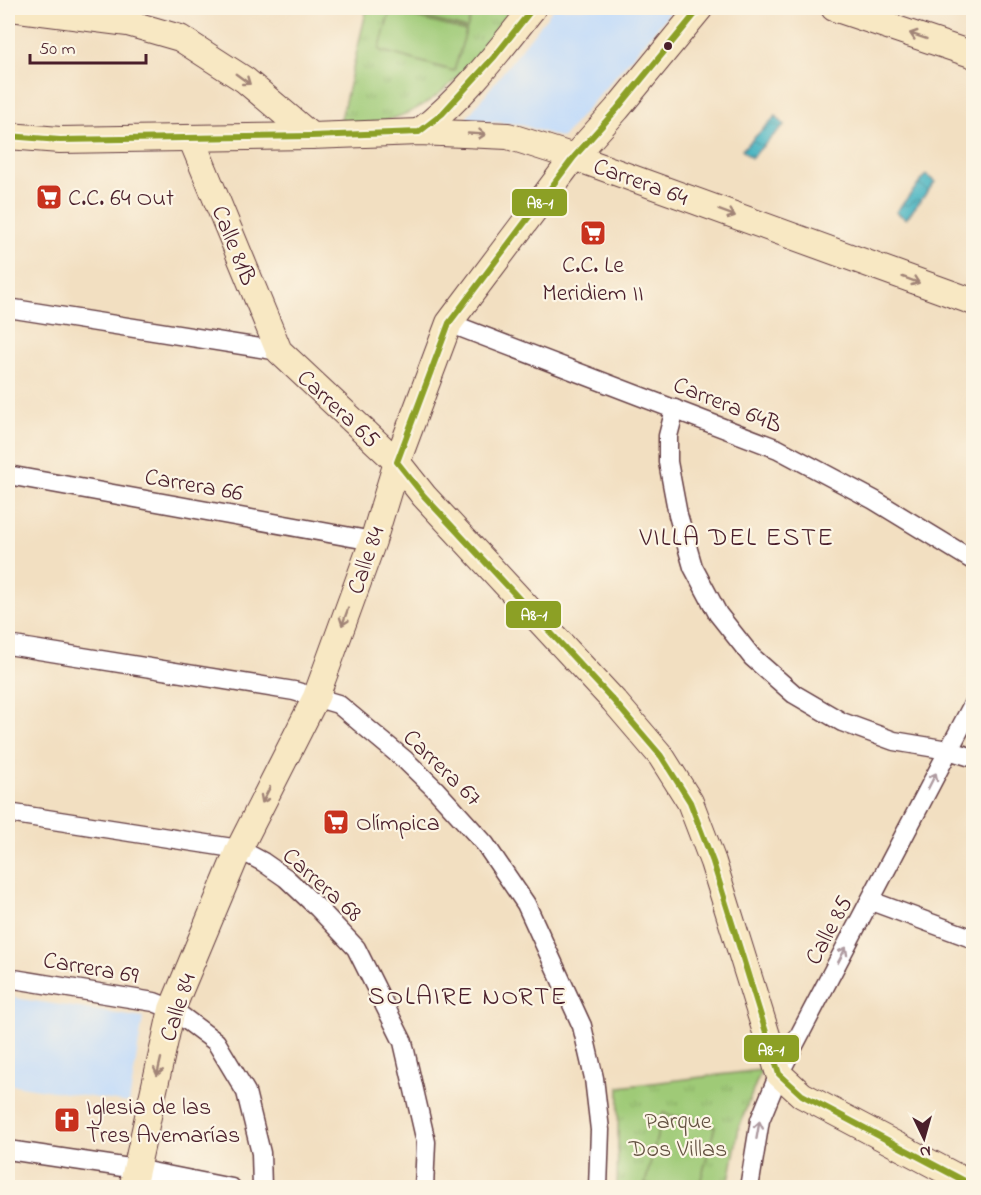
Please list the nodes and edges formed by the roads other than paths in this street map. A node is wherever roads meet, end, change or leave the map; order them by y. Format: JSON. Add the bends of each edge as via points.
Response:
{"nodes":[{"id":1,"x":11,"y":8,"type":"edge"},
{"id":2,"x":532,"y":8,"type":"edge"},
{"id":3,"x":700,"y":8,"type":"edge"},
{"id":4,"x":834,"y":8,"type":"edge"},
{"id":5,"x":974,"y":55,"type":"edge"},
{"id":6,"x":419,"y":132,"type":"junction"},
{"id":7,"x":8,"y":136,"type":"edge"},
{"id":8,"x":311,"y":136,"type":"junction"},
{"id":9,"x":191,"y":138,"type":"junction"},
{"id":10,"x":574,"y":157,"type":"junction"},
{"id":11,"x":974,"y":303,"type":"edge"},
{"id":12,"x":8,"y":308,"type":"edge"},
{"id":13,"x":449,"y":323,"type":"junction"},
{"id":14,"x":279,"y":351,"type":"junction"},
{"id":15,"x":675,"y":409,"type":"junction"},
{"id":16,"x":397,"y":462,"type":"junction"},
{"id":17,"x":8,"y":475,"type":"edge"},
{"id":18,"x":373,"y":541,"type":"junction"},
{"id":19,"x":974,"y":561,"type":"edge"},
{"id":20,"x":8,"y":645,"type":"edge"},
{"id":21,"x":316,"y":697,"type":"junction"},
{"id":22,"x":974,"y":702,"type":"edge"},
{"id":23,"x":948,"y":750,"type":"junction"},
{"id":24,"x":974,"y":758,"type":"edge"},
{"id":25,"x":8,"y":813,"type":"edge"},
{"id":26,"x":238,"y":849,"type":"junction"},
{"id":27,"x":871,"y":901,"type":"junction"},
{"id":28,"x":974,"y":939,"type":"edge"},
{"id":29,"x":8,"y":978,"type":"edge"},
{"id":30,"x":172,"y":1009,"type":"junction"},
{"id":31,"x":778,"y":1074,"type":"junction"},
{"id":32,"x":8,"y":1150,"type":"edge"},
{"id":33,"x":134,"y":1178,"type":"edge"},
{"id":34,"x":974,"y":1186,"type":"edge"},
{"id":35,"x":232,"y":1188,"type":"edge"},
{"id":36,"x":262,"y":1188,"type":"edge"},
{"id":37,"x":424,"y":1188,"type":"edge"},
{"id":38,"x":598,"y":1188,"type":"edge"},
{"id":39,"x":749,"y":1188,"type":"edge"}],
"edges":[{"from":1,"to":8,"type":"street","one_way":true,"via":[[128,23],[180,38],[245,80]]},
{"from":2,"to":6,"type":"street","via":[[495,56],[442,114]]},
{"from":3,"to":10,"type":"street","name":"Calle 84"},
{"from":5,"to":4,"type":"street","one_way":true},
{"from":6,"to":8,"type":"street","name":"Carrera 64"},
{"from":6,"to":10,"type":"street","name":"Carrera 64","one_way":true,"via":[[508,136]]},
{"from":7,"to":9,"type":"street","name":"Carrera 64","via":[[60,140]]},
{"from":8,"to":9,"type":"street","name":"Carrera 64"},
{"from":9,"to":14,"type":"street","name":"Calle 81B"},
{"from":10,"to":11,"type":"street","name":"Carrera 64","one_way":true},
{"from":10,"to":13,"type":"street","name":"Calle 84"},
{"from":12,"to":14,"type":"street","name":"Carrera 65"},
{"from":13,"to":15,"type":"street","name":"Carrera 64B"},
{"from":13,"to":16,"type":"street","name":"Calle 84"},
{"from":14,"to":16,"type":"street","name":"Carrera 65"},
{"from":15,"to":19,"type":"street","name":"Carrera 64B","via":[[778,449],[874,500]]},
{"from":15,"to":23,"type":"street","via":[[668,435],[668,462],[693,567],[718,614],[752,657],[794,694],[842,722],[894,741]]},
{"from":16,"to":18,"type":"street","name":"Calle 84"},
{"from":16,"to":31,"type":"street","name":"Carrera 65","via":[[614,700],[661,756],[690,802],[713,862]]},
{"from":17,"to":18,"type":"street","name":"Carrera 66"},
{"from":18,"to":21,"type":"street","name":"Calle 84","one_way":true},
{"from":20,"to":21,"type":"street","name":"Carrera 67"},
{"from":21,"to":26,"type":"street","name":"Calle 84","one_way":true},
{"from":21,"to":38,"type":"street","name":"Carrera 67","via":[[338,704],[436,790],[485,844],[526,904],[582,1026],[599,1119]]},
{"from":22,"to":23,"type":"street","name":"Calle 85"},
{"from":23,"to":24,"type":"street"},
{"from":27,"to":23,"type":"street","name":"Calle 85","one_way":true},
{"from":25,"to":26,"type":"street","name":"Carrera 68"},
{"from":26,"to":30,"type":"street","name":"Calle 84"},
{"from":26,"to":37,"type":"street","name":"Carrera 68","via":[[286,878],[356,948],[403,1042],[426,1142]]},
{"from":27,"to":28,"type":"street"},
{"from":31,"to":27,"type":"street","name":"Calle 85","one_way":true},
{"from":29,"to":30,"type":"street","name":"Carrera 69","via":[[154,1002]]},
{"from":30,"to":33,"type":"street","name":"Calle 84","one_way":true},
{"from":30,"to":36,"type":"street","name":"Carrera 69","via":[[216,1042],[246,1092],[261,1153]]},
{"from":31,"to":34,"type":"street","via":[[802,1095]]},
{"from":39,"to":31,"type":"street","name":"Calle 85","one_way":true,"via":[[760,1120]]},
{"from":32,"to":33,"type":"street"},
{"from":33,"to":35,"type":"street"}]}
